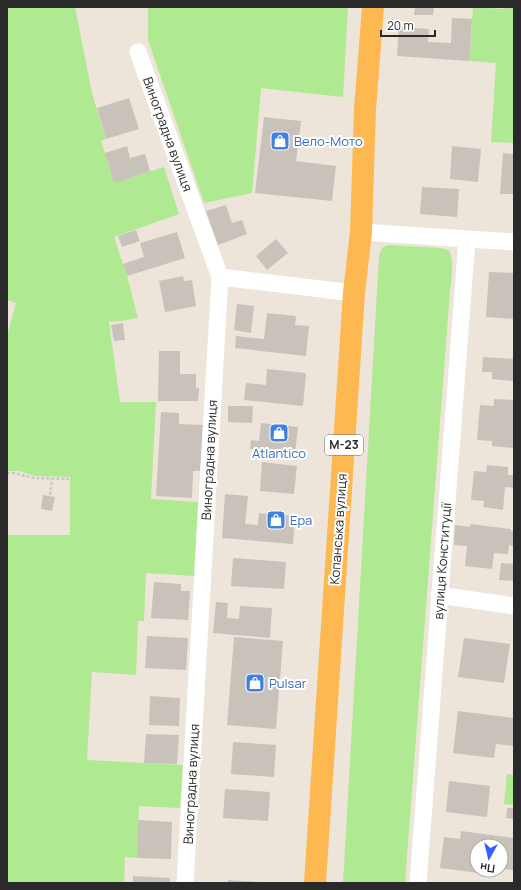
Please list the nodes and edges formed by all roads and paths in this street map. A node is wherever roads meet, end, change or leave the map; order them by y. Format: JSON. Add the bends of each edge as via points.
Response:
{"nodes":[{"id":1,"x":373,"y":7,"type":"edge"},
{"id":2,"x":138,"y":52,"type":"dead end"},
{"id":3,"x":361,"y":232,"type":"junction"},
{"id":4,"x":467,"y":239,"type":"junction"},
{"id":5,"x":514,"y":242,"type":"edge"},
{"id":6,"x":220,"y":277,"type":"junction"},
{"id":7,"x":354,"y":293,"type":"junction"},
{"id":8,"x":7,"y":473,"type":"edge"},
{"id":9,"x":52,"y":479,"type":"junction"},
{"id":10,"x":68,"y":479,"type":"dead end"},
{"id":11,"x":50,"y":495,"type":"dead end"},
{"id":12,"x":439,"y":595,"type":"junction"},
{"id":13,"x":514,"y":606,"type":"edge"},
{"id":14,"x":185,"y":883,"type":"edge"},
{"id":15,"x":315,"y":883,"type":"edge"},
{"id":16,"x":418,"y":883,"type":"edge"}],
"edges":[{"from":1,"to":3,"type":"highway","name":"Копанська вулиця","number":"М-23","via":[[365,109]]},
{"from":2,"to":6,"type":"street","name":"Виноградна вулиця"},
{"from":3,"to":4,"type":"street"},
{"from":3,"to":7,"type":"highway","name":"Копанська вулиця","number":"М-23"},
{"from":4,"to":5,"type":"street"},
{"from":4,"to":12,"type":"street","name":"вулиця Конституції"},
{"from":6,"to":7,"type":"street"},
{"from":6,"to":14,"type":"street","name":"Виноградна вулиця"},
{"from":7,"to":15,"type":"highway","name":"Копанська вулиця","number":"М-23"},
{"from":8,"to":9,"type":"path"},
{"from":9,"to":10,"type":"path"},
{"from":9,"to":11,"type":"path"},
{"from":12,"to":13,"type":"street"},
{"from":12,"to":16,"type":"street","name":"вулиця Конституції"}]}
